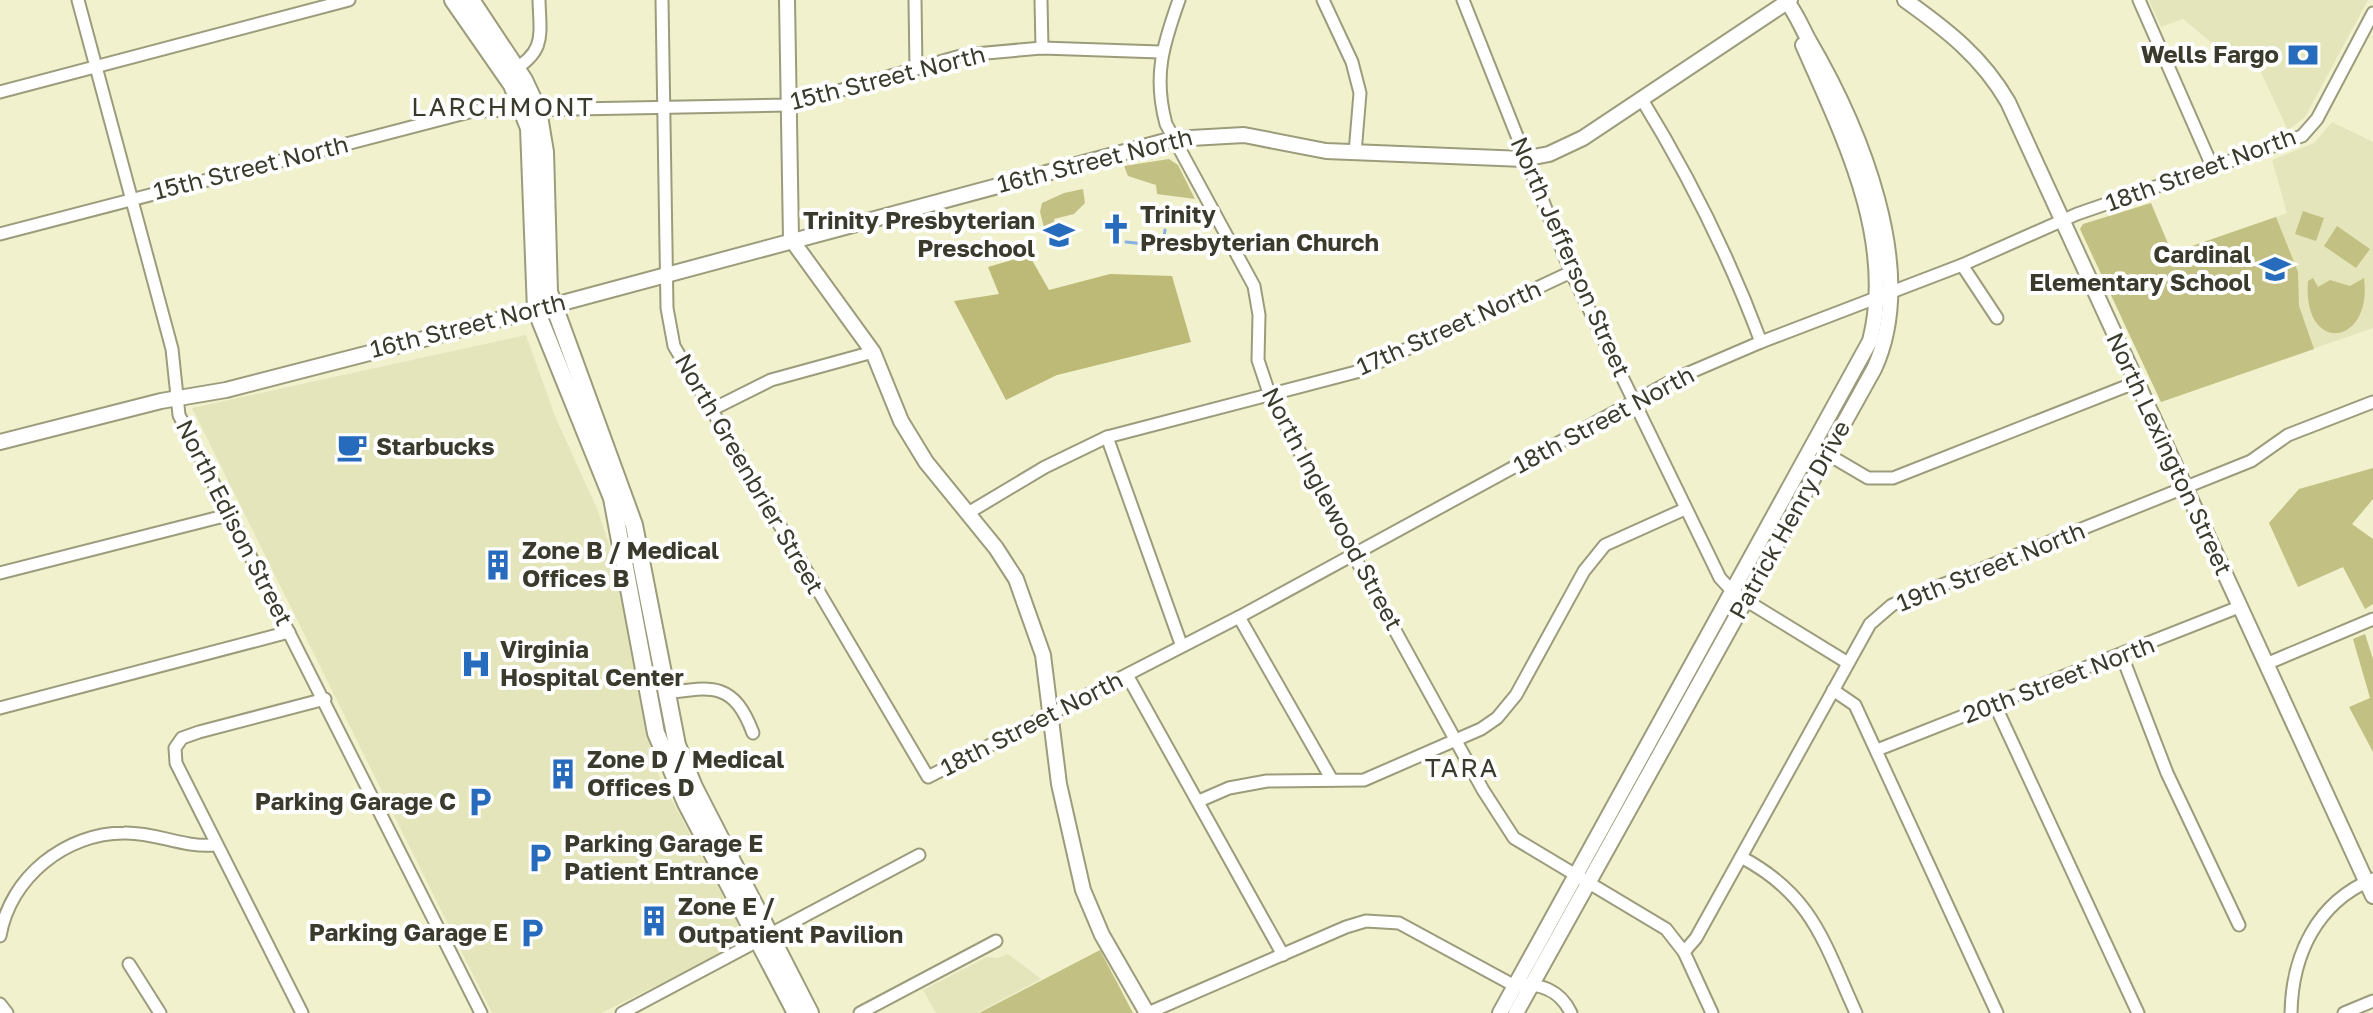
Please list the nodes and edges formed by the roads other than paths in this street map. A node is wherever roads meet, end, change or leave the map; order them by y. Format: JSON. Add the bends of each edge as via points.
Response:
{"nodes":[{"id":1,"x":78,"y":0,"type":"edge"},
{"id":2,"x":289,"y":0,"type":"edge"},
{"id":3,"x":349,"y":0,"type":"edge"},
{"id":4,"x":453,"y":0,"type":"edge"},
{"id":5,"x":471,"y":0,"type":"edge"},
{"id":6,"x":539,"y":0,"type":"edge"},
{"id":7,"x":662,"y":0,"type":"edge"},
{"id":8,"x":787,"y":0,"type":"edge"},
{"id":9,"x":915,"y":0,"type":"edge"},
{"id":10,"x":1041,"y":0,"type":"edge"},
{"id":11,"x":1179,"y":0,"type":"edge"},
{"id":12,"x":1323,"y":0,"type":"edge"},
{"id":13,"x":1463,"y":0,"type":"edge"},
{"id":14,"x":1905,"y":0,"type":"edge"},
{"id":15,"x":2139,"y":0,"type":"edge"},
{"id":16,"x":1788,"y":1,"type":"edge"},
{"id":17,"x":2373,"y":13,"type":"edge"},
{"id":18,"x":294,"y":15,"type":"junction"},
{"id":19,"x":1042,"y":48,"type":"junction"},
{"id":20,"x":1160,"y":52,"type":"junction"},
{"id":21,"x":96,"y":67,"type":"junction"},
{"id":22,"x":916,"y":69,"type":"junction"},
{"id":23,"x":511,"y":71,"type":"junction"},
{"id":24,"x":0,"y":92,"type":"edge"},
{"id":25,"x":1641,"y":98,"type":"junction"},
{"id":26,"x":789,"y":105,"type":"junction"},
{"id":27,"x":665,"y":107,"type":"junction"},
{"id":28,"x":531,"y":110,"type":"junction"},
{"id":29,"x":1173,"y":139,"type":"junction"},
{"id":30,"x":1355,"y":153,"type":"junction"},
{"id":31,"x":1524,"y":159,"type":"junction"},
{"id":32,"x":2212,"y":166,"type":"junction"},
{"id":33,"x":131,"y":199,"type":"junction"},
{"id":34,"x":2063,"y":221,"type":"junction"},
{"id":35,"x":0,"y":234,"type":"edge"},
{"id":36,"x":791,"y":239,"type":"junction"},
{"id":37,"x":1962,"y":265,"type":"junction"},
{"id":38,"x":1571,"y":272,"type":"junction"},
{"id":39,"x":667,"y":273,"type":"junction"},
{"id":40,"x":1884,"y":294,"type":"junction"},
{"id":41,"x":553,"y":305,"type":"junction"},
{"id":42,"x":536,"y":310,"type":"junction"},
{"id":43,"x":1997,"y":318,"type":"dead end"},
{"id":44,"x":1761,"y":342,"type":"junction"},
{"id":45,"x":873,"y":352,"type":"junction"},
{"id":46,"x":2137,"y":382,"type":"junction"},
{"id":47,"x":1269,"y":393,"type":"junction"},
{"id":48,"x":174,"y":399,"type":"junction"},
{"id":49,"x":1635,"y":402,"type":"junction"},
{"id":50,"x":2373,"y":402,"type":"edge"},
{"id":51,"x":711,"y":410,"type":"junction"},
{"id":52,"x":1107,"y":437,"type":"junction"},
{"id":53,"x":0,"y":442,"type":"edge"},
{"id":54,"x":1821,"y":450,"type":"junction"},
{"id":55,"x":2186,"y":488,"type":"junction"},
{"id":56,"x":1685,"y":509,"type":"junction"},
{"id":57,"x":968,"y":513,"type":"junction"},
{"id":58,"x":228,"y":515,"type":"junction"},
{"id":59,"x":1353,"y":554,"type":"junction"},
{"id":60,"x":0,"y":573,"type":"edge"},
{"id":61,"x":1740,"y":596,"type":"junction"},
{"id":62,"x":2239,"y":607,"type":"junction"},
{"id":63,"x":1239,"y":617,"type":"junction"},
{"id":64,"x":2373,"y":619,"type":"edge"},
{"id":65,"x":289,"y":632,"type":"junction"},
{"id":66,"x":1181,"y":644,"type":"junction"},
{"id":67,"x":2122,"y":656,"type":"junction"},
{"id":68,"x":1848,"y":663,"type":"junction"},
{"id":69,"x":2266,"y":664,"type":"junction"},
{"id":70,"x":1127,"y":675,"type":"junction"},
{"id":71,"x":1833,"y":690,"type":"junction"},
{"id":72,"x":667,"y":693,"type":"junction"},
{"id":73,"x":325,"y":699,"type":"junction"},
{"id":74,"x":1995,"y":705,"type":"junction"},
{"id":75,"x":0,"y":708,"type":"edge"},
{"id":76,"x":1053,"y":714,"type":"junction"},
{"id":77,"x":753,"y":733,"type":"dead end"},
{"id":78,"x":1457,"y":741,"type":"junction"},
{"id":79,"x":1877,"y":750,"type":"junction"},
{"id":80,"x":928,"y":777,"type":"joint"},
{"id":81,"x":1332,"y":780,"type":"junction"},
{"id":82,"x":1199,"y":801,"type":"junction"},
{"id":83,"x":215,"y":845,"type":"junction"},
{"id":84,"x":919,"y":855,"type":"dead end"},
{"id":85,"x":1741,"y":857,"type":"junction"},
{"id":86,"x":1583,"y":879,"type":"junction"},
{"id":87,"x":2370,"y":880,"type":"edge"},
{"id":88,"x":2373,"y":896,"type":"edge"},
{"id":89,"x":2239,"y":925,"type":"dead end"},
{"id":90,"x":0,"y":936,"type":"edge"},
{"id":91,"x":764,"y":937,"type":"junction"},
{"id":92,"x":996,"y":941,"type":"dead end"},
{"id":93,"x":1684,"y":952,"type":"junction"},
{"id":94,"x":1283,"y":955,"type":"junction"},
{"id":95,"x":129,"y":964,"type":"dead end"},
{"id":96,"x":1532,"y":984,"type":"junction"},
{"id":97,"x":1515,"y":986,"type":"junction"},
{"id":98,"x":2373,"y":1001,"type":"edge"},
{"id":99,"x":0,"y":1004,"type":"edge"},
{"id":100,"x":7,"y":1013,"type":"edge"},
{"id":101,"x":160,"y":1013,"type":"edge"},
{"id":102,"x":302,"y":1013,"type":"edge"},
{"id":103,"x":481,"y":1013,"type":"edge"},
{"id":104,"x":622,"y":1013,"type":"edge"},
{"id":105,"x":796,"y":1013,"type":"edge"},
{"id":106,"x":810,"y":1013,"type":"edge"},
{"id":107,"x":860,"y":1013,"type":"edge"},
{"id":108,"x":1147,"y":1013,"type":"edge"},
{"id":109,"x":1500,"y":1013,"type":"edge"},
{"id":110,"x":1516,"y":1013,"type":"edge"},
{"id":111,"x":1571,"y":1013,"type":"edge"},
{"id":112,"x":1712,"y":1013,"type":"edge"},
{"id":113,"x":1856,"y":1013,"type":"edge"},
{"id":114,"x":1997,"y":1013,"type":"edge"},
{"id":115,"x":2138,"y":1013,"type":"edge"},
{"id":116,"x":2291,"y":1013,"type":"edge"},
{"id":117,"x":2344,"y":1013,"type":"edge"}],
"edges":[{"from":1,"to":21,"type":"street","name":"North Edison Street"},
{"from":2,"to":18,"type":"street"},
{"from":3,"to":18,"type":"street"},
{"from":4,"to":23,"type":"main road"},
{"from":5,"to":23,"type":"main road"},
{"from":6,"to":23,"type":"street","via":[[538,49]]},
{"from":7,"to":27,"type":"street","name":"North Greenbrier Street"},
{"from":8,"to":26,"type":"street"},
{"from":9,"to":22,"type":"street"},
{"from":10,"to":19,"type":"street"},
{"from":11,"to":20,"type":"street"},
{"from":12,"to":30,"type":"street","via":[[1359,89]]},
{"from":13,"to":31,"type":"street","name":"North Jefferson Street"},
{"from":14,"to":34,"type":"street","name":"North Lexington Street","via":[[1968,47],[1992,74]]},
{"from":15,"to":32,"type":"street"},
{"from":16,"to":25,"type":"street","name":"16th Street North"},
{"from":16,"to":40,"type":"street","name":"Patrick Henry Drive","via":[[1859,183]]},
{"from":17,"to":32,"type":"street","name":"18th Street North","via":[[2310,130]]},
{"from":18,"to":21,"type":"street"},
{"from":19,"to":20,"type":"street","name":"15th Street North"},
{"from":19,"to":22,"type":"street","name":"15th Street North","via":[[964,55]]},
{"from":20,"to":29,"type":"street","name":"North Inglewood Street","via":[[1162,107]]},
{"from":21,"to":24,"type":"street"},
{"from":21,"to":33,"type":"street","name":"North Edison Street"},
{"from":22,"to":26,"type":"street","name":"15th Street North"},
{"from":23,"to":28,"type":"main road"},
{"from":25,"to":31,"type":"street","name":"16th Street North","via":[[1568,146]]},
{"from":25,"to":44,"type":"street","via":[[1684,168]]},
{"from":26,"to":27,"type":"street","name":"15th Street North"},
{"from":26,"to":36,"type":"street"},
{"from":27,"to":28,"type":"street","name":"15th Street North"},
{"from":27,"to":39,"type":"street","name":"North Greenbrier Street"},
{"from":28,"to":33,"type":"street","name":"15th Street North","via":[[473,111]]},
{"from":28,"to":41,"type":"main road","via":[[545,140]]},
{"from":28,"to":42,"type":"main road"},
{"from":29,"to":30,"type":"street","name":"16th Street North","via":[[1244,135]]},
{"from":29,"to":36,"type":"street","name":"16th Street North"},
{"from":29,"to":47,"type":"street","name":"North Inglewood Street","via":[[1254,286],[1258,360]]},
{"from":30,"to":31,"type":"street","name":"16th Street North"},
{"from":31,"to":38,"type":"street","name":"North Jefferson Street"},
{"from":32,"to":34,"type":"street","name":"18th Street North"},
{"from":33,"to":35,"type":"street","name":"15th Street North"},
{"from":33,"to":48,"type":"street","name":"North Edison Street","via":[[172,349]]},
{"from":34,"to":37,"type":"street","name":"18th Street North"},
{"from":34,"to":46,"type":"street","name":"North Lexington Street"},
{"from":36,"to":39,"type":"street","name":"16th Street North"},
{"from":36,"to":45,"type":"street"},
{"from":37,"to":40,"type":"street","name":"18th Street North"},
{"from":37,"to":43,"type":"street"},
{"from":38,"to":47,"type":"street","name":"17th Street North","via":[[1360,371]]},
{"from":38,"to":49,"type":"street","name":"North Jefferson Street"},
{"from":39,"to":41,"type":"street","name":"16th Street North"},
{"from":39,"to":51,"type":"street","name":"North Greenbrier Street","via":[[674,346]]},
{"from":40,"to":44,"type":"street","name":"18th Street North"},
{"from":40,"to":54,"type":"street","name":"Patrick Henry Drive","via":[[1862,361]]},
{"from":41,"to":42,"type":"street","name":"16th Street North"},
{"from":41,"to":72,"type":"main road","via":[[630,513]]},
{"from":42,"to":48,"type":"street","name":"16th Street North"},
{"from":42,"to":91,"type":"main road","via":[[612,498],[656,733],[667,763]]},
{"from":44,"to":49,"type":"street","name":"18th Street North"},
{"from":45,"to":51,"type":"street","via":[[771,380]]},
{"from":45,"to":57,"type":"street","via":[[901,421]]},
{"from":46,"to":54,"type":"street","via":[[1893,478],[1868,478]]},
{"from":46,"to":55,"type":"street","name":"North Lexington Street"},
{"from":47,"to":52,"type":"street","name":"17th Street North"},
{"from":47,"to":59,"type":"street","name":"North Inglewood Street"},
{"from":48,"to":53,"type":"street","name":"16th Street North"},
{"from":48,"to":58,"type":"street","name":"North Edison Street"},
{"from":49,"to":56,"type":"street","name":"North Jefferson Street"},
{"from":49,"to":59,"type":"street","name":"18th Street North"},
{"from":50,"to":55,"type":"street","name":"19th Street North","via":[[2309,425],[2251,461]]},
{"from":51,"to":80,"type":"street","name":"North Greenbrier Street"},
{"from":52,"to":57,"type":"street","name":"17th Street North"},
{"from":52,"to":66,"type":"street"},
{"from":54,"to":61,"type":"street","name":"Patrick Henry Drive"},
{"from":55,"to":62,"type":"street","name":"North Lexington Street"},
{"from":55,"to":68,"type":"street","name":"19th Street North","via":[[1892,605],[1870,624]]},
{"from":56,"to":61,"type":"street","name":"North Jefferson Street","via":[[1720,578]]},
{"from":56,"to":78,"type":"street","via":[[1605,545],[1584,571],[1516,695],[1497,718]]},
{"from":57,"to":76,"type":"street","via":[[1016,579],[1043,655]]},
{"from":58,"to":60,"type":"street"},
{"from":58,"to":65,"type":"street","name":"North Edison Street"},
{"from":59,"to":63,"type":"street","name":"18th Street North"},
{"from":59,"to":78,"type":"street","name":"North Inglewood Street"},
{"from":61,"to":68,"type":"street"},
{"from":61,"to":86,"type":"street","name":"Patrick Henry Drive"},
{"from":62,"to":67,"type":"street","name":"20th Street North"},
{"from":62,"to":69,"type":"street","name":"North Lexington Street"},
{"from":63,"to":66,"type":"street","name":"18th Street North"},
{"from":63,"to":81,"type":"street"},
{"from":64,"to":69,"type":"street"},
{"from":65,"to":73,"type":"street","name":"North Edison Street"},
{"from":65,"to":75,"type":"street"},
{"from":66,"to":70,"type":"street","name":"18th Street North"},
{"from":67,"to":74,"type":"street","name":"20th Street North"},
{"from":67,"to":89,"type":"street","via":[[2167,773]]},
{"from":68,"to":71,"type":"street","name":"19th Street North"},
{"from":69,"to":87,"type":"street","name":"North Lexington Street"},
{"from":70,"to":76,"type":"street","name":"18th Street North"},
{"from":70,"to":82,"type":"street"},
{"from":71,"to":79,"type":"street","via":[[1855,705]]},
{"from":71,"to":85,"type":"street","name":"19th Street North"},
{"from":72,"to":77,"type":"street","via":[[704,688],[730,695]]},
{"from":72,"to":91,"type":"main road","via":[[677,745]]},
{"from":73,"to":83,"type":"street","via":[[182,738],[175,748],[176,763]]},
{"from":73,"to":103,"type":"street","name":"North Edison Street"},
{"from":74,"to":79,"type":"street","name":"20th Street North"},
{"from":74,"to":115,"type":"street"},
{"from":76,"to":80,"type":"street","name":"18th Street North"},
{"from":76,"to":108,"type":"street","via":[[1059,784],[1083,890]]},
{"from":78,"to":81,"type":"street","via":[[1364,780]]},
{"from":78,"to":86,"type":"street","name":"North Inglewood Street","via":[[1514,838]]},
{"from":79,"to":114,"type":"street"},
{"from":81,"to":82,"type":"street","via":[[1267,781],[1229,788]]},
{"from":82,"to":94,"type":"street"},
{"from":83,"to":90,"type":"street","via":[[193,847],[167,837],[124,832],[87,837],[56,852],[34,871],[17,894]]},
{"from":83,"to":102,"type":"street"},
{"from":84,"to":91,"type":"street"},
{"from":85,"to":93,"type":"street","name":"19th Street North"},
{"from":85,"to":113,"type":"street","via":[[1798,897]]},
{"from":86,"to":93,"type":"street","name":"North Inglewood Street","via":[[1666,929]]},
{"from":86,"to":96,"type":"street","name":"Patrick Henry Drive"},
{"from":86,"to":97,"type":"street","name":"Patrick Henry Drive"},
{"from":87,"to":88,"type":"street","name":"North Lexington Street"},
{"from":87,"to":116,"type":"street","via":[[2327,909],[2313,927],[2298,961]]},
{"from":91,"to":104,"type":"street"},
{"from":91,"to":105,"type":"main road"},
{"from":91,"to":106,"type":"main road"},
{"from":92,"to":107,"type":"street"},
{"from":93,"to":112,"type":"street","name":"North Inglewood Street"},
{"from":94,"to":97,"type":"street","via":[[1346,927],[1383,920],[1399,923]]},
{"from":94,"to":108,"type":"street"},
{"from":95,"to":101,"type":"street"},
{"from":96,"to":97,"type":"street"},
{"from":96,"to":110,"type":"street","name":"Patrick Henry Drive"},
{"from":96,"to":111,"type":"street","via":[[1560,995]]},
{"from":97,"to":109,"type":"street","name":"Patrick Henry Drive"},
{"from":98,"to":117,"type":"street"},
{"from":99,"to":100,"type":"street"}]}
